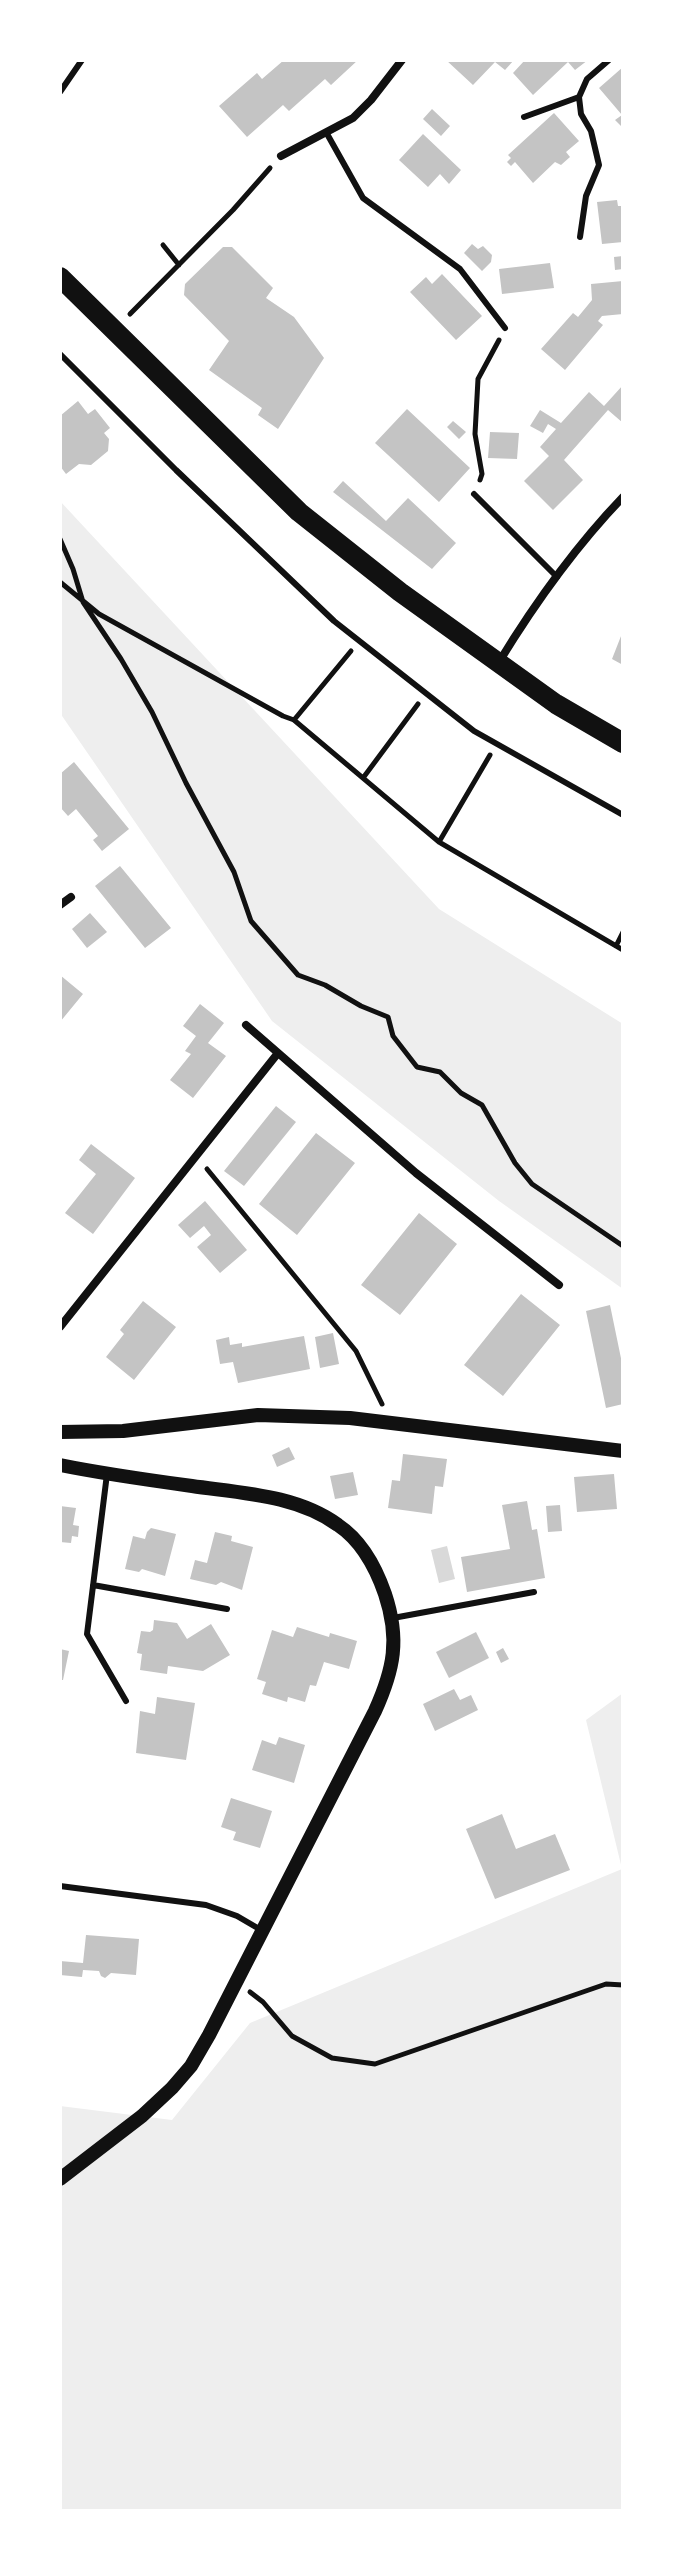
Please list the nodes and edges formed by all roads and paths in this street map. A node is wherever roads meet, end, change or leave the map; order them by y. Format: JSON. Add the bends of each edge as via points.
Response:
{"nodes":[{"id":1,"x":82,"y":60,"type":"edge"},
{"id":2,"x":402,"y":60,"type":"edge"},
{"id":3,"x":609,"y":60,"type":"edge"},
{"id":4,"x":60,"y":92,"type":"edge"},
{"id":5,"x":579,"y":97,"type":"junction"},
{"id":6,"x":524,"y":117,"type":"dead end"},
{"id":7,"x":326,"y":132,"type":"junction"},
{"id":8,"x":281,"y":156,"type":"joint"},
{"id":9,"x":580,"y":237,"type":"dead end"},
{"id":10,"x":163,"y":245,"type":"dead end"},
{"id":11,"x":179,"y":265,"type":"junction"},
{"id":12,"x":60,"y":277,"type":"edge"},
{"id":13,"x":505,"y":328,"type":"joint"},
{"id":14,"x":114,"y":329,"type":"junction"},
{"id":15,"x":60,"y":354,"type":"edge"},
{"id":16,"x":474,"y":494,"type":"joint"},
{"id":17,"x":623,"y":497,"type":"edge"},
{"id":18,"x":60,"y":539,"type":"edge"},
{"id":19,"x":557,"y":577,"type":"junction"},
{"id":20,"x":60,"y":582,"type":"edge"},
{"id":21,"x":83,"y":602,"type":"junction"},
{"id":22,"x":360,"y":641,"type":"junction"},
{"id":23,"x":499,"y":663,"type":"junction"},
{"id":24,"x":426,"y":693,"type":"junction"},
{"id":25,"x":294,"y":720,"type":"junction"},
{"id":26,"x":623,"y":743,"type":"edge"},
{"id":27,"x":497,"y":744,"type":"junction"},
{"id":28,"x":363,"y":778,"type":"junction"},
{"id":29,"x":623,"y":815,"type":"edge"},
{"id":30,"x":439,"y":842,"type":"junction"},
{"id":31,"x":71,"y":897,"type":"dead end"},
{"id":32,"x":60,"y":905,"type":"edge"},
{"id":33,"x":623,"y":932,"type":"edge"},
{"id":34,"x":616,"y":946,"type":"junction"},
{"id":35,"x":623,"y":950,"type":"edge"},
{"id":36,"x":246,"y":1025,"type":"dead end"},
{"id":37,"x":278,"y":1053,"type":"junction"},
{"id":38,"x":196,"y":1156,"type":"junction"},
{"id":39,"x":623,"y":1246,"type":"edge"},
{"id":40,"x":559,"y":1285,"type":"dead end"},
{"id":41,"x":60,"y":1327,"type":"edge"},
{"id":42,"x":392,"y":1423,"type":"junction"},
{"id":43,"x":60,"y":1432,"type":"edge"},
{"id":44,"x":623,"y":1451,"type":"edge"},
{"id":45,"x":60,"y":1465,"type":"edge"},
{"id":46,"x":107,"y":1474,"type":"junction"},
{"id":47,"x":93,"y":1585,"type":"junction"},
{"id":48,"x":534,"y":1592,"type":"dead end"},
{"id":49,"x":227,"y":1609,"type":"dead end"},
{"id":50,"x":393,"y":1618,"type":"junction"},
{"id":51,"x":126,"y":1701,"type":"dead end"},
{"id":52,"x":60,"y":1886,"type":"edge"},
{"id":53,"x":261,"y":1930,"type":"junction"},
{"id":54,"x":237,"y":1982,"type":"junction"},
{"id":55,"x":623,"y":1985,"type":"edge"},
{"id":56,"x":60,"y":2179,"type":"edge"}],
"edges":[{"from":1,"to":4,"type":"lane"},
{"from":2,"to":7,"type":"street","via":[[353,118]]},
{"from":3,"to":5,"type":"lane","via":[[587,79]]},
{"from":5,"to":6,"type":"lane"},
{"from":5,"to":9,"type":"lane","via":[[599,165],[586,196]]},
{"from":7,"to":8,"type":"street"},
{"from":7,"to":13,"type":"lane","via":[[363,198],[460,269]]},
{"from":8,"to":11,"type":"path"},
{"from":10,"to":11,"type":"path"},
{"from":11,"to":14,"type":"path"},
{"from":12,"to":14,"type":"main road"},
{"from":13,"to":16,"type":"path","via":[[478,379],[475,434],[482,474]]},
{"from":14,"to":23,"type":"main road","via":[[299,512]]},
{"from":15,"to":22,"type":"lane"},
{"from":16,"to":19,"type":"lane"},
{"from":17,"to":19,"type":"street"},
{"from":18,"to":21,"type":"path"},
{"from":19,"to":23,"type":"street"},
{"from":20,"to":21,"type":"path"},
{"from":21,"to":25,"type":"path"},
{"from":21,"to":39,"type":"path","via":[[152,712],[234,872],[251,921],[298,975],[388,1017],[393,1036],[417,1067],[440,1072],[482,1105],[532,1184]]},
{"from":22,"to":24,"type":"lane"},
{"from":22,"to":25,"type":"path"},
{"from":23,"to":26,"type":"main road"},
{"from":24,"to":27,"type":"lane"},
{"from":24,"to":28,"type":"path"},
{"from":25,"to":28,"type":"path"},
{"from":27,"to":29,"type":"lane"},
{"from":27,"to":30,"type":"path"},
{"from":28,"to":30,"type":"path"},
{"from":30,"to":34,"type":"path"},
{"from":31,"to":32,"type":"street"},
{"from":33,"to":34,"type":"path"},
{"from":34,"to":35,"type":"path"},
{"from":36,"to":37,"type":"street"},
{"from":37,"to":38,"type":"street"},
{"from":37,"to":40,"type":"street","via":[[416,1173]]},
{"from":38,"to":41,"type":"street"},
{"from":38,"to":42,"type":"path","via":[[356,1351]]},
{"from":42,"to":43,"type":"street","via":[[258,1415],[123,1431]]},
{"from":42,"to":44,"type":"street"},
{"from":45,"to":46,"type":"street"},
{"from":46,"to":47,"type":"lane"},
{"from":46,"to":50,"type":"street","via":[[253,1495],[315,1511],[355,1538],[370,1559]]},
{"from":47,"to":49,"type":"lane"},
{"from":47,"to":51,"type":"lane","via":[[87,1634]]},
{"from":48,"to":50,"type":"lane"},
{"from":50,"to":53,"type":"street","via":[[389,1681]]},
{"from":52,"to":53,"type":"lane","via":[[206,1905]]},
{"from":53,"to":54,"type":"street"},
{"from":54,"to":55,"type":"path","via":[[292,2036],[332,2058],[375,2064],[606,1984]]},
{"from":54,"to":56,"type":"street","via":[[197,2056],[172,2088]]}]}
